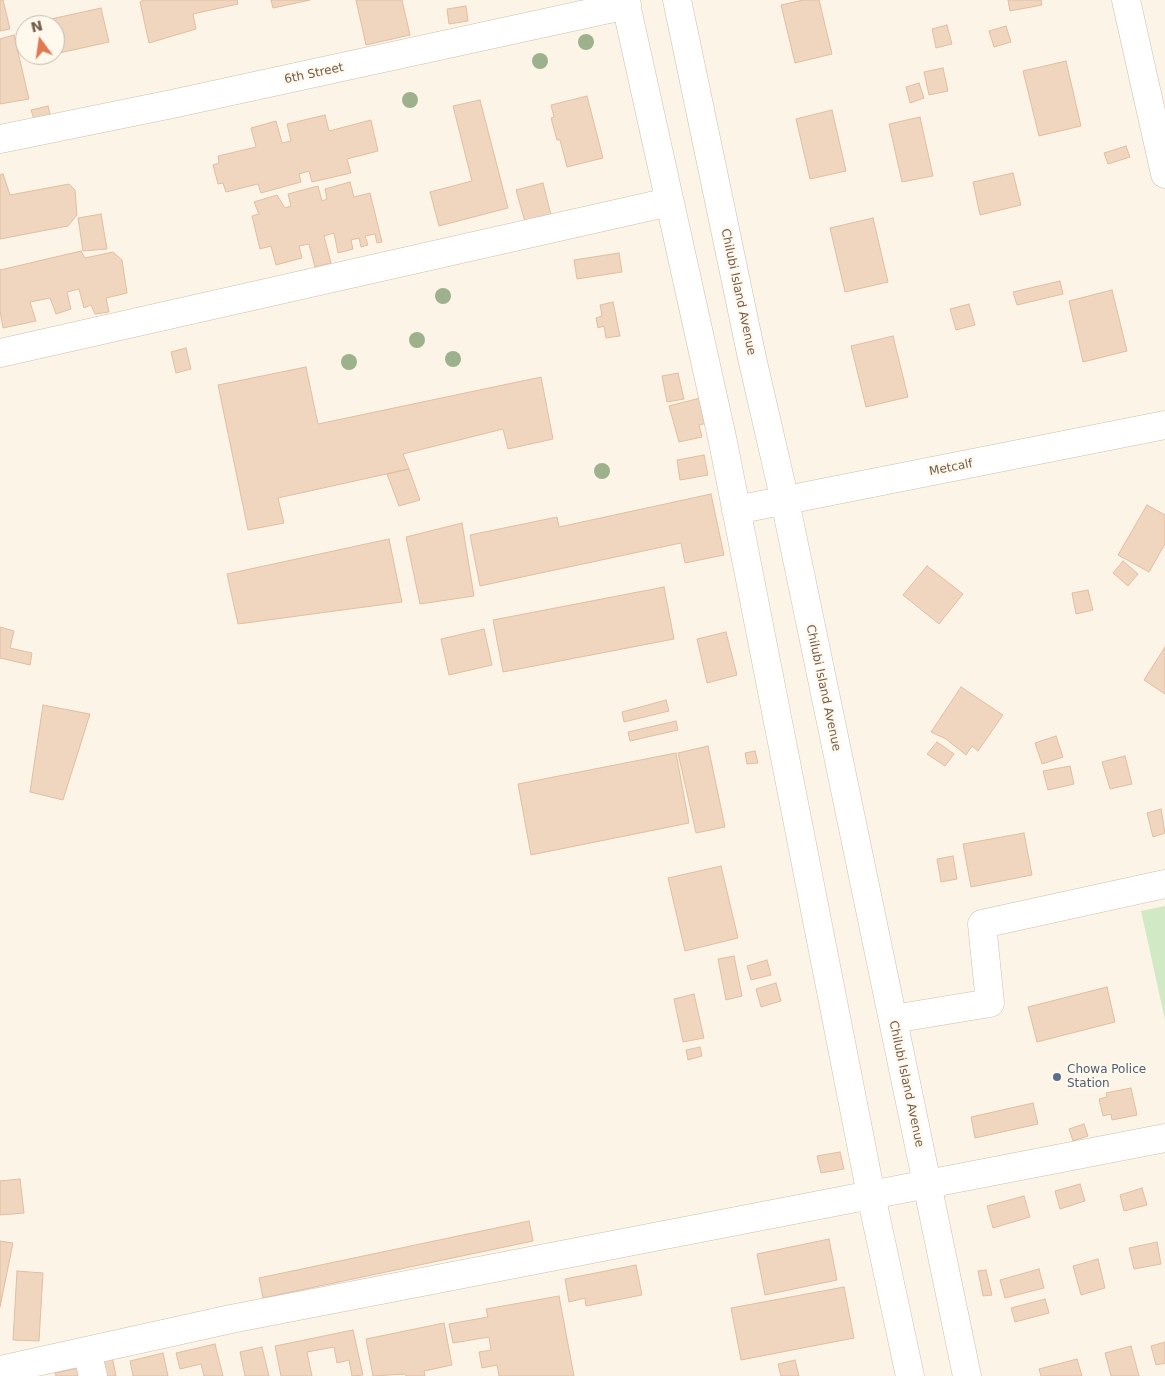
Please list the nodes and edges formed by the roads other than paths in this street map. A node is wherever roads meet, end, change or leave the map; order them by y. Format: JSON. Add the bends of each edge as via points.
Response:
{"nodes":[{"id":1,"x":677,"y":0,"type":"edge"},
{"id":2,"x":1126,"y":0,"type":"edge"},
{"id":3,"x":626,"y":2,"type":"edge"},
{"id":4,"x":0,"y":139,"type":"edge"},
{"id":5,"x":1165,"y":174,"type":"edge"},
{"id":6,"x":669,"y":202,"type":"junction"},
{"id":7,"x":0,"y":353,"type":"edge"},
{"id":8,"x":1165,"y":424,"type":"edge"},
{"id":9,"x":784,"y":501,"type":"junction"},
{"id":10,"x":736,"y":510,"type":"junction"},
{"id":11,"x":1165,"y":884,"type":"edge"},
{"id":12,"x":892,"y":1019,"type":"junction"},
{"id":13,"x":1165,"y":1138,"type":"edge"},
{"id":14,"x":927,"y":1184,"type":"junction"},
{"id":15,"x":871,"y":1195,"type":"junction"},
{"id":16,"x":90,"y":1363,"type":"edge"},
{"id":17,"x":0,"y":1370,"type":"edge"},
{"id":18,"x":910,"y":1376,"type":"edge"},
{"id":19,"x":967,"y":1376,"type":"edge"}],
"edges":[{"from":1,"to":9,"type":"street","name":"Chilubi Island Avenue"},
{"from":2,"to":5,"type":"street"},
{"from":3,"to":4,"type":"street","name":"6th Street","via":[[172,104]]},
{"from":3,"to":6,"type":"street"},
{"from":6,"to":7,"type":"street"},
{"from":6,"to":10,"type":"street"},
{"from":8,"to":9,"type":"street","name":"Metcalf"},
{"from":9,"to":10,"type":"street","name":"Metcalf"},
{"from":9,"to":12,"type":"street","name":"Chilubi Island Avenue"},
{"from":10,"to":15,"type":"street"},
{"from":11,"to":12,"type":"street","via":[[982,924],[990,1003]]},
{"from":12,"to":14,"type":"street","name":"Chilubi Island Avenue"},
{"from":13,"to":14,"type":"street"},
{"from":14,"to":15,"type":"street"},
{"from":14,"to":19,"type":"street","name":"Chilubi Island Avenue"},
{"from":15,"to":16,"type":"street","via":[[231,1319]]},
{"from":15,"to":18,"type":"street"},
{"from":16,"to":17,"type":"street"}]}
